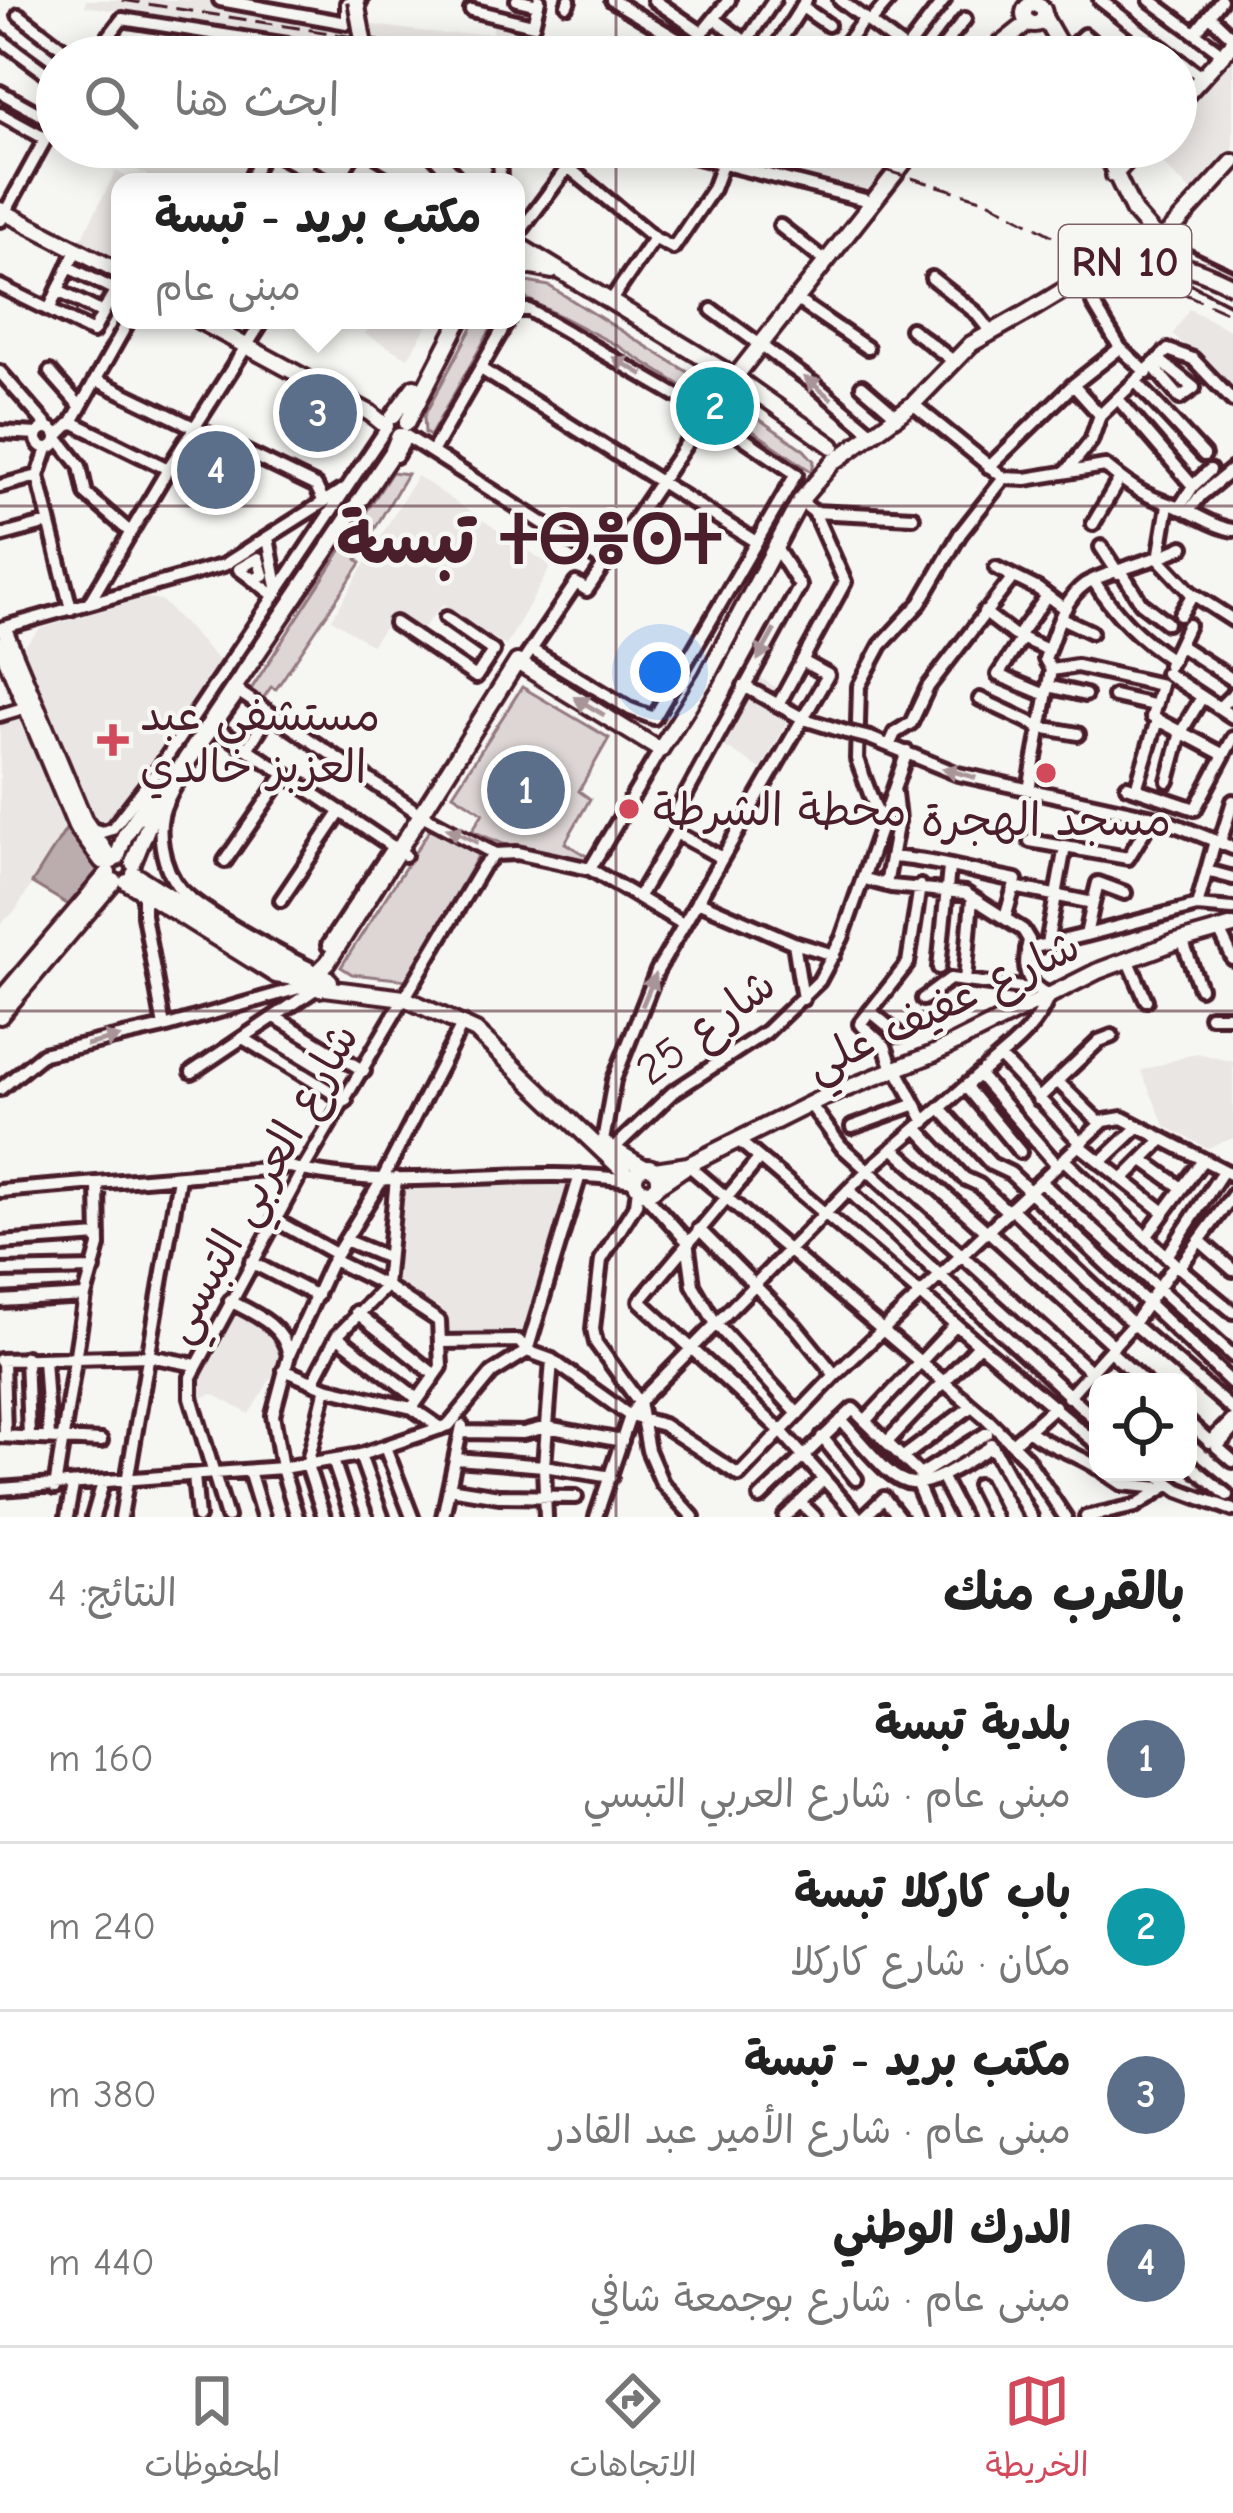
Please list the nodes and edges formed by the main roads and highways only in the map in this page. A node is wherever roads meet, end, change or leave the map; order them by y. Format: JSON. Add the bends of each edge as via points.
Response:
{"nodes":[{"id":1,"x":352,"y":1,"type":"edge"},
{"id":2,"x":1034,"y":9,"type":"edge"},
{"id":3,"x":361,"y":36,"type":"edge"},
{"id":4,"x":1007,"y":36,"type":"edge"},
{"id":5,"x":1053,"y":36,"type":"edge"},
{"id":6,"x":1230,"y":45,"type":"edge"},
{"id":7,"x":1197,"y":83,"type":"edge"},
{"id":8,"x":1233,"y":162,"type":"edge"},
{"id":9,"x":900,"y":168,"type":"edge"},
{"id":10,"x":1111,"y":168,"type":"edge"},
{"id":11,"x":1121,"y":168,"type":"edge"},
{"id":12,"x":1114,"y":176,"type":"junction"},
{"id":13,"x":1,"y":216,"type":"edge"},
{"id":14,"x":1160,"y":242,"type":"junction"},
{"id":15,"x":525,"y":247,"type":"edge"},
{"id":16,"x":525,"y":264,"type":"edge"},
{"id":17,"x":111,"y":277,"type":"edge"},
{"id":18,"x":111,"y":278,"type":"edge"},
{"id":19,"x":1233,"y":282,"type":"edge"},
{"id":20,"x":1233,"y":296,"type":"edge"},
{"id":21,"x":218,"y":329,"type":"edge"},
{"id":22,"x":228,"y":329,"type":"edge"},
{"id":23,"x":450,"y":329,"type":"edge"},
{"id":24,"x":248,"y":342,"type":"junction"},
{"id":25,"x":734,"y":379,"type":"junction"},
{"id":26,"x":395,"y":427,"type":"junction"},
{"id":27,"x":832,"y":453,"type":"junction"},
{"id":28,"x":2,"y":631,"type":"edge"},
{"id":29,"x":524,"y":659,"type":"junction"},
{"id":30,"x":423,"y":816,"type":"junction"},
{"id":31,"x":119,"y":870,"type":"junction"},
{"id":32,"x":1226,"y":928,"type":"edge"},
{"id":33,"x":320,"y":979,"type":"junction"},
{"id":34,"x":405,"y":996,"type":"junction"},
{"id":35,"x":0,"y":1000,"type":"edge"},
{"id":36,"x":0,"y":1016,"type":"edge"},
{"id":37,"x":607,"y":1148,"type":"junction"}],
"edges":[{"from":1,"to":3,"type":"main road","bridge":true},
{"from":2,"to":4,"type":"main road"},
{"from":2,"to":5,"type":"main road"},
{"from":6,"to":7,"type":"main road"},
{"from":8,"to":14,"type":"main road"},
{"from":9,"to":25,"type":"main road"},
{"from":10,"to":12,"type":"main road"},
{"from":11,"to":12,"type":"main road"},
{"from":12,"to":14,"type":"main road"},
{"from":13,"to":17,"type":"main road"},
{"from":13,"to":18,"type":"main road"},
{"from":14,"to":20,"type":"main road","via":[[1183,270]]},
{"from":15,"to":25,"type":"main road"},
{"from":16,"to":25,"type":"main road","via":[[554,272]]},
{"from":19,"to":27,"type":"main road","number":"RN 10","bridge":true,"via":[[1172,260],[1130,260],[1094,272],[990,331],[898,417]]},
{"from":21,"to":24,"type":"main road"},
{"from":22,"to":24,"type":"main road"},
{"from":23,"to":26,"type":"main road"},
{"from":24,"to":26,"type":"main road"},
{"from":25,"to":27,"type":"main road"},
{"from":26,"to":31,"type":"main road","via":[[133,822]]},
{"from":26,"to":31,"type":"main road","via":[[392,453]]},
{"from":27,"to":29,"type":"main road","one_way":true,"via":[[660,749]]},
{"from":28,"to":31,"type":"main road","via":[[88,827]]},
{"from":28,"to":31,"type":"main road","via":[[76,826]]},
{"from":29,"to":30,"type":"main road"},
{"from":29,"to":30,"type":"main road"},
{"from":30,"to":33,"type":"main road"},
{"from":31,"to":33,"type":"main road","via":[[281,966]]},
{"from":31,"to":33,"type":"main road","via":[[276,975]]},
{"from":31,"to":35,"type":"main road"},
{"from":31,"to":36,"type":"main road"},
{"from":32,"to":37,"type":"main road","name":"شارع عفيف علي","via":[[1044,992],[895,1071],[646,1182]]},
{"from":33,"to":34,"type":"main road"},
{"from":34,"to":37,"type":"main road","via":[[491,1043]]},
{"from":34,"to":37,"type":"main road","via":[[481,1030]]}]}
